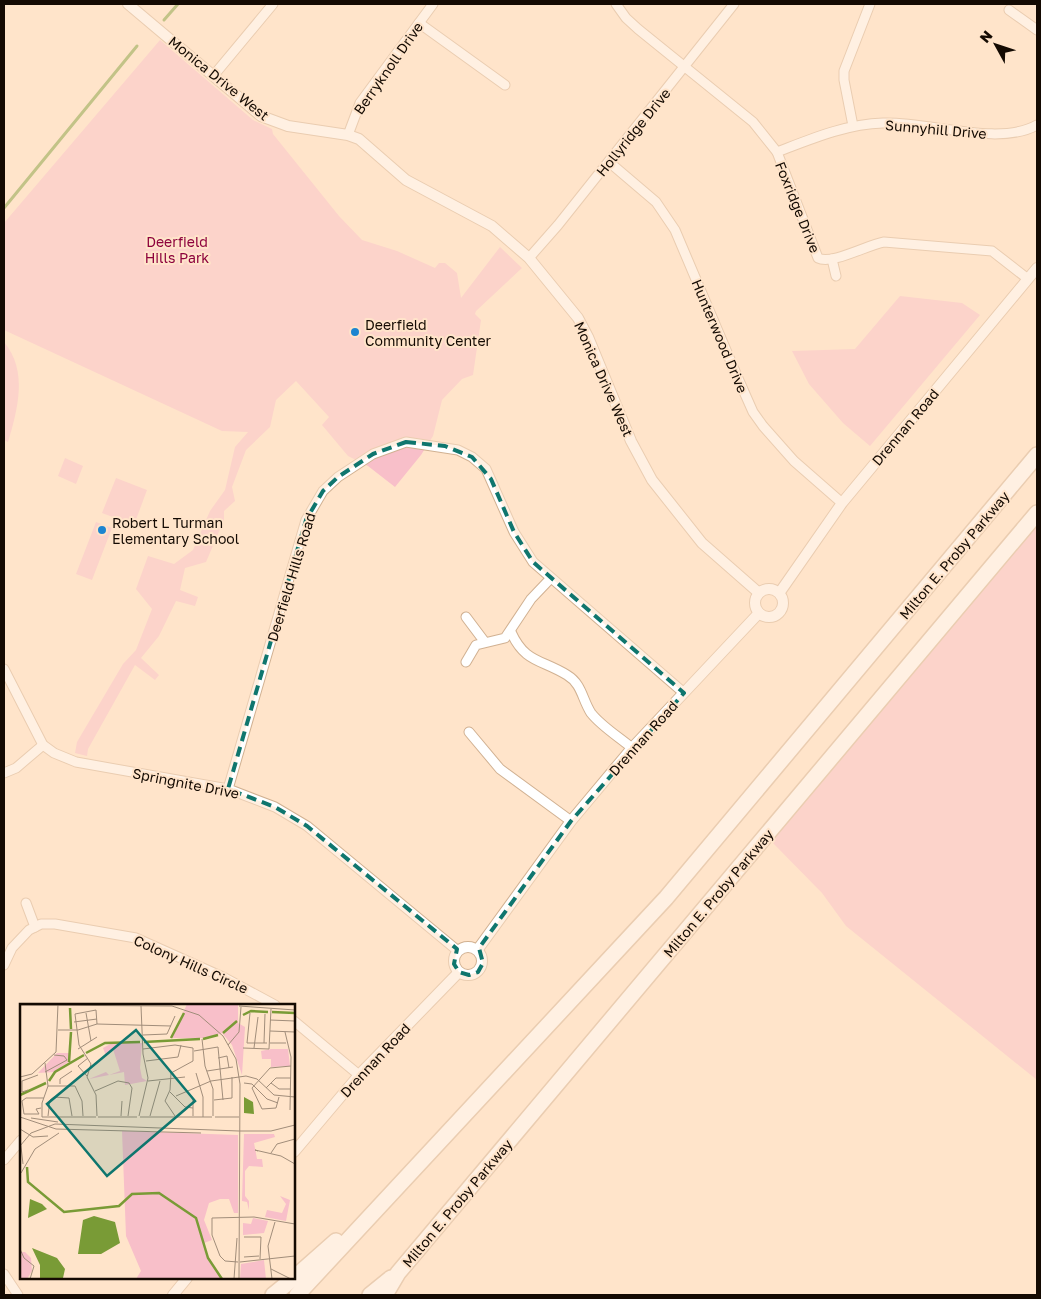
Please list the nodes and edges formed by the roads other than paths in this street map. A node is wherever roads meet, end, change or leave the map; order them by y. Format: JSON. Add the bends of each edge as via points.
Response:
{"nodes":[{"id":1,"x":128,"y":4,"type":"edge"},
{"id":2,"x":273,"y":4,"type":"edge"},
{"id":3,"x":433,"y":4,"type":"edge"},
{"id":4,"x":616,"y":4,"type":"edge"},
{"id":5,"x":734,"y":4,"type":"edge"},
{"id":6,"x":870,"y":4,"type":"edge"},
{"id":7,"x":1009,"y":10,"type":"dead end"},
{"id":8,"x":419,"y":23,"type":"junction"},
{"id":9,"x":1037,"y":30,"type":"edge"},
{"id":10,"x":686,"y":67,"type":"junction"},
{"id":11,"x":214,"y":75,"type":"junction"},
{"id":12,"x":505,"y":85,"type":"dead end"},
{"id":13,"x":1037,"y":125,"type":"edge"},
{"id":14,"x":854,"y":126,"type":"junction"},
{"id":15,"x":348,"y":135,"type":"junction"},
{"id":16,"x":777,"y":152,"type":"junction"},
{"id":17,"x":609,"y":162,"type":"junction"},
{"id":18,"x":529,"y":258,"type":"junction"},
{"id":19,"x":832,"y":260,"type":"junction"},
{"id":20,"x":1037,"y":268,"type":"edge"},
{"id":21,"x":836,"y":276,"type":"dead end"},
{"id":22,"x":1028,"y":279,"type":"junction"},
{"id":23,"x":1037,"y":455,"type":"edge"},
{"id":24,"x":842,"y":503,"type":"junction"},
{"id":25,"x":1037,"y":513,"type":"edge"},
{"id":26,"x":551,"y":578,"type":"junction"},
{"id":27,"x":780,"y":592,"type":"junction"},
{"id":28,"x":758,"y":593,"type":"junction"},
{"id":29,"x":759,"y":613,"type":"junction"},
{"id":30,"x":466,"y":617,"type":"dead end"},
{"id":31,"x":511,"y":632,"type":"junction"},
{"id":32,"x":484,"y":641,"type":"junction"},
{"id":33,"x":466,"y":662,"type":"dead end"},
{"id":34,"x":4,"y":669,"type":"edge"},
{"id":35,"x":684,"y":693,"type":"junction"},
{"id":36,"x":469,"y":732,"type":"dead end"},
{"id":37,"x":43,"y":745,"type":"junction"},
{"id":38,"x":632,"y":748,"type":"junction"},
{"id":39,"x":4,"y":774,"type":"edge"},
{"id":40,"x":228,"y":789,"type":"junction"},
{"id":41,"x":571,"y":821,"type":"junction"},
{"id":42,"x":26,"y":902,"type":"dead end"},
{"id":43,"x":35,"y":927,"type":"junction"},
{"id":44,"x":478,"y":950,"type":"junction"},
{"id":45,"x":458,"y":951,"type":"junction"},
{"id":46,"x":4,"y":965,"type":"edge"},
{"id":47,"x":459,"y":972,"type":"junction"},
{"id":48,"x":273,"y":1004,"type":"edge"},
{"id":49,"x":295,"y":1022,"type":"edge"},
{"id":50,"x":359,"y":1075,"type":"junction"},
{"id":51,"x":20,"y":1141,"type":"edge"},
{"id":52,"x":295,"y":1151,"type":"edge"},
{"id":53,"x":4,"y":1160,"type":"edge"},
{"id":54,"x":393,"y":1193,"type":"junction"},
{"id":55,"x":398,"y":1273,"type":"junction"},
{"id":56,"x":4,"y":1274,"type":"edge"},
{"id":57,"x":295,"y":1277,"type":"edge"},
{"id":58,"x":186,"y":1279,"type":"edge"},
{"id":59,"x":293,"y":1279,"type":"edge"},
{"id":60,"x":18,"y":1295,"type":"edge"},
{"id":61,"x":173,"y":1295,"type":"edge"},
{"id":62,"x":273,"y":1295,"type":"edge"},
{"id":63,"x":297,"y":1295,"type":"edge"},
{"id":64,"x":370,"y":1295,"type":"edge"},
{"id":65,"x":385,"y":1295,"type":"edge"}],
"edges":[{"from":1,"to":11,"type":"street","name":"Monica Drive West"},
{"from":2,"to":11,"type":"street"},
{"from":3,"to":8,"type":"street","name":"Berryknoll Drive"},
{"from":4,"to":10,"type":"street","name":"Foxridge Drive","via":[[626,18]]},
{"from":5,"to":10,"type":"street","name":"Hollyridge Drive"},
{"from":6,"to":14,"type":"street","via":[[844,71]]},
{"from":7,"to":9,"type":"street"},
{"from":8,"to":12,"type":"street"},
{"from":8,"to":15,"type":"street","name":"Berryknoll Drive","via":[[360,103]]},
{"from":10,"to":16,"type":"street","name":"Foxridge Drive","via":[[753,122]]},
{"from":10,"to":17,"type":"street","name":"Hollyridge Drive"},
{"from":11,"to":15,"type":"street","name":"Monica Drive West","via":[[261,116],[288,126]]},
{"from":13,"to":14,"type":"street","name":"Sunnyhill Drive","via":[[1020,133],[1008,134],[886,123]]},
{"from":14,"to":16,"type":"street","name":"Sunnyhill Drive"},
{"from":15,"to":18,"type":"street","name":"Monica Drive West","via":[[359,139],[406,180],[492,226]]},
{"from":16,"to":19,"type":"street","name":"Foxridge Drive","via":[[818,258]]},
{"from":17,"to":18,"type":"street","name":"Hollyridge Drive"},
{"from":17,"to":24,"type":"street","name":"Hunterwood Drive","via":[[656,202],[675,230],[753,412],[794,461]]},
{"from":18,"to":28,"type":"street","name":"Monica Drive West","via":[[578,318],[631,441],[652,480],[702,542]]},
{"from":19,"to":21,"type":"street"},
{"from":19,"to":22,"type":"street","name":"Foxridge Drive","via":[[884,242],[981,249],[999,255]]},
{"from":20,"to":22,"type":"street","name":"Drennan Road"},
{"from":22,"to":24,"type":"street","name":"Drennan Road"},
{"from":23,"to":54,"type":"highway","name":"Milton E. Proby Parkway","via":[[666,898]]},
{"from":24,"to":27,"type":"street","name":"Drennan Road"},
{"from":25,"to":55,"type":"highway","name":"Milton E. Proby Parkway"},
{"from":26,"to":31,"type":"street","via":[[531,599]]},
{"from":26,"to":35,"type":"street","name":"Deerfield Hills Road"},
{"from":26,"to":40,"type":"street","name":"Deerfield Hills Road","via":[[524,549],[486,469],[472,457],[445,446],[406,442],[373,454],[354,466],[323,491],[306,520]]},
{"from":27,"to":28,"type":"street","via":[[771,588]]},
{"from":27,"to":29,"type":"street","via":[[784,606],[778,615],[768,617]]},
{"from":28,"to":29,"type":"street","via":[[755,601]]},
{"from":29,"to":35,"type":"street","name":"Drennan Road"},
{"from":30,"to":32,"type":"street"},
{"from":31,"to":32,"type":"street","via":[[505,638]]},
{"from":31,"to":38,"type":"street","via":[[517,646],[534,661],[566,674],[578,684],[592,713]]},
{"from":32,"to":33,"type":"street","via":[[476,645]]},
{"from":34,"to":37,"type":"street"},
{"from":35,"to":38,"type":"street","name":"Drennan Road"},
{"from":36,"to":41,"type":"street","via":[[500,769]]},
{"from":37,"to":39,"type":"street"},
{"from":37,"to":40,"type":"street","name":"Springnite Drive","via":[[76,762]]},
{"from":38,"to":41,"type":"street","name":"Drennan Road"},
{"from":40,"to":45,"type":"street","name":"Springnite Drive","via":[[274,807],[307,826]]},
{"from":41,"to":44,"type":"street","name":"Drennan Road"},
{"from":42,"to":43,"type":"street"},
{"from":43,"to":46,"type":"street","via":[[19,939]]},
{"from":43,"to":48,"type":"street","name":"Colony Hills Circle","via":[[56,924],[136,938],[223,977]]},
{"from":44,"to":45,"type":"street","via":[[470,946]]},
{"from":44,"to":47,"type":"street","via":[[483,958],[481,968],[474,974]]},
{"from":45,"to":47,"type":"street","via":[[454,959]]},
{"from":47,"to":50,"type":"street","name":"Drennan Road"},
{"from":49,"to":50,"type":"street"},
{"from":50,"to":52,"type":"street","name":"Drennan Road"},
{"from":51,"to":53,"type":"street"},
{"from":54,"to":57,"type":"highway"},
{"from":54,"to":63,"type":"highway"},
{"from":55,"to":64,"type":"highway"},
{"from":55,"to":65,"type":"highway"},
{"from":56,"to":60,"type":"street"},
{"from":58,"to":61,"type":"street"},
{"from":59,"to":62,"type":"highway"}]}
